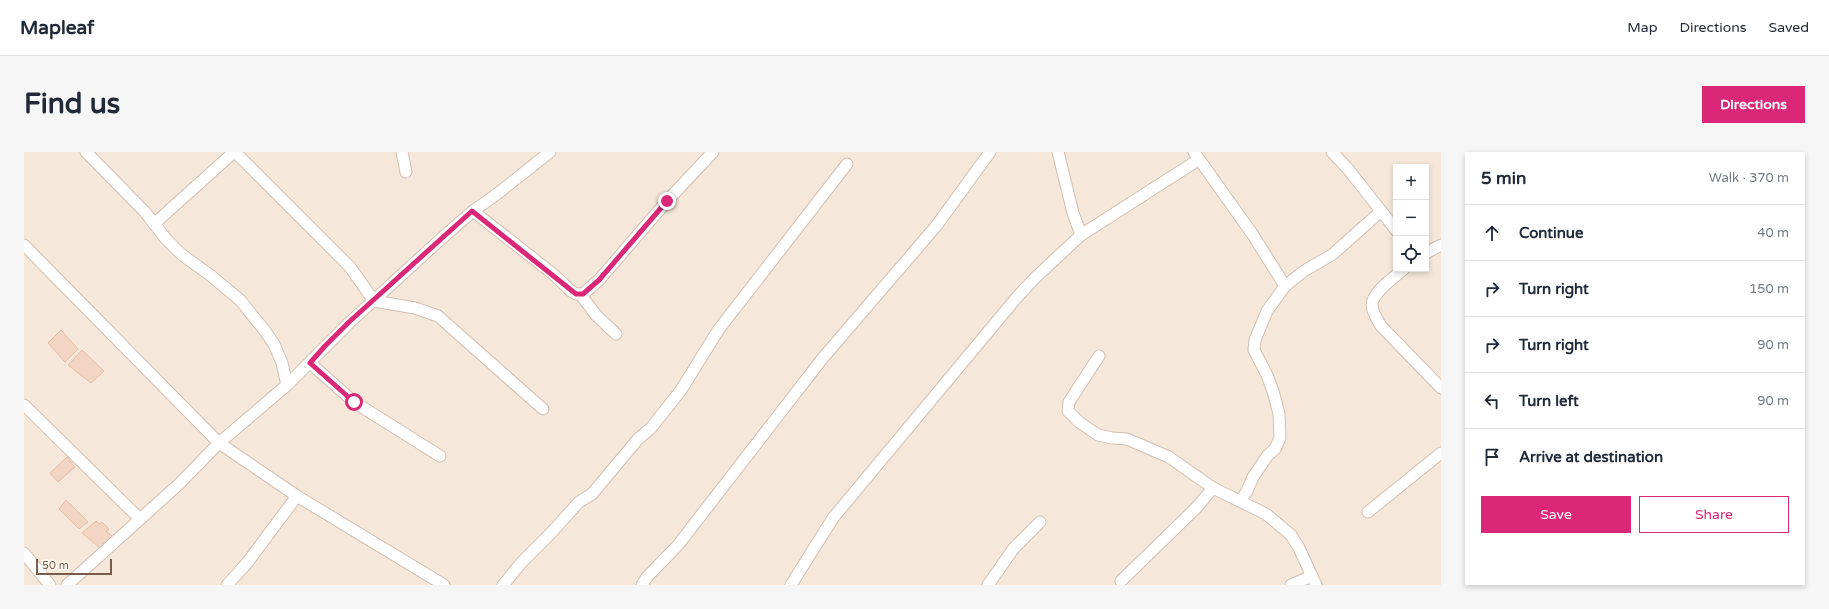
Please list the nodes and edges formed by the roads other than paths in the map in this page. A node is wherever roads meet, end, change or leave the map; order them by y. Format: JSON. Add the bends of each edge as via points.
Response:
{"nodes":[{"id":1,"x":86,"y":152,"type":"edge"},
{"id":2,"x":234,"y":152,"type":"edge"},
{"id":3,"x":402,"y":152,"type":"edge"},
{"id":4,"x":550,"y":152,"type":"edge"},
{"id":5,"x":713,"y":152,"type":"edge"},
{"id":6,"x":990,"y":152,"type":"edge"},
{"id":7,"x":1058,"y":152,"type":"edge"},
{"id":8,"x":1332,"y":152,"type":"edge"},
{"id":9,"x":1196,"y":156,"type":"edge"},
{"id":10,"x":847,"y":164,"type":"dead end"},
{"id":11,"x":406,"y":172,"type":"dead end"},
{"id":12,"x":472,"y":211,"type":"junction"},
{"id":13,"x":1381,"y":211,"type":"junction"},
{"id":14,"x":154,"y":224,"type":"junction"},
{"id":15,"x":1393,"y":226,"type":"edge"},
{"id":16,"x":1081,"y":235,"type":"junction"},
{"id":17,"x":24,"y":245,"type":"edge"},
{"id":18,"x":1441,"y":245,"type":"edge"},
{"id":19,"x":1429,"y":251,"type":"edge"},
{"id":20,"x":1401,"y":272,"type":"edge"},
{"id":21,"x":1285,"y":286,"type":"junction"},
{"id":22,"x":580,"y":294,"type":"junction"},
{"id":23,"x":374,"y":301,"type":"junction"},
{"id":24,"x":616,"y":334,"type":"dead end"},
{"id":25,"x":1099,"y":356,"type":"dead end"},
{"id":26,"x":310,"y":363,"type":"junction"},
{"id":27,"x":287,"y":385,"type":"junction"},
{"id":28,"x":1441,"y":388,"type":"edge"},
{"id":29,"x":24,"y":405,"type":"edge"},
{"id":30,"x":543,"y":409,"type":"dead end"},
{"id":31,"x":219,"y":443,"type":"junction"},
{"id":32,"x":1441,"y":453,"type":"edge"},
{"id":33,"x":440,"y":456,"type":"dead end"},
{"id":34,"x":1213,"y":488,"type":"junction"},
{"id":35,"x":297,"y":496,"type":"junction"},
{"id":36,"x":1241,"y":500,"type":"junction"},
{"id":37,"x":1368,"y":512,"type":"dead end"},
{"id":38,"x":140,"y":519,"type":"junction"},
{"id":39,"x":1040,"y":522,"type":"dead end"},
{"id":40,"x":24,"y":553,"type":"edge"},
{"id":41,"x":1314,"y":580,"type":"edge"},
{"id":42,"x":1121,"y":582,"type":"dead end"},
{"id":43,"x":792,"y":584,"type":"edge"},
{"id":44,"x":50,"y":585,"type":"edge"},
{"id":45,"x":67,"y":585,"type":"edge"},
{"id":46,"x":227,"y":585,"type":"edge"},
{"id":47,"x":444,"y":585,"type":"edge"},
{"id":48,"x":504,"y":585,"type":"edge"},
{"id":49,"x":642,"y":585,"type":"edge"},
{"id":50,"x":988,"y":585,"type":"edge"},
{"id":51,"x":1291,"y":585,"type":"edge"}],
"edges":[{"from":1,"to":14,"type":"street"},
{"from":2,"to":14,"type":"street"},
{"from":2,"to":23,"type":"street","via":[[350,267]]},
{"from":3,"to":11,"type":"street"},
{"from":4,"to":12,"type":"street"},
{"from":5,"to":22,"type":"street","via":[[599,280]]},
{"from":6,"to":49,"type":"street","via":[[937,225],[848,328],[678,545]]},
{"from":7,"to":16,"type":"street"},
{"from":8,"to":13,"type":"street"},
{"from":9,"to":16,"type":"street"},
{"from":9,"to":21,"type":"street","via":[[1253,235]]},
{"from":10,"to":48,"type":"street","via":[[719,329],[681,390],[651,428],[638,439],[592,494],[579,502],[521,563]]},
{"from":12,"to":22,"type":"street","via":[[571,291]]},
{"from":12,"to":23,"type":"street"},
{"from":13,"to":15,"type":"street"},
{"from":13,"to":21,"type":"street","via":[[1333,254]]},
{"from":14,"to":27,"type":"street","via":[[181,254],[240,300],[265,330],[282,363]]},
{"from":16,"to":43,"type":"street","via":[[1018,296],[833,518]]},
{"from":17,"to":31,"type":"street"},
{"from":18,"to":19,"type":"street"},
{"from":20,"to":28,"type":"street","via":[[1376,294],[1372,304],[1374,314],[1381,326]]},
{"from":21,"to":36,"type":"street","via":[[1267,311],[1255,340],[1254,350],[1273,391],[1279,414],[1280,438],[1275,449],[1253,477]]},
{"from":22,"to":24,"type":"street","via":[[596,315]]},
{"from":23,"to":26,"type":"street"},
{"from":23,"to":30,"type":"street","via":[[415,308],[438,316]]},
{"from":25,"to":34,"type":"street","via":[[1068,402],[1068,411],[1098,435],[1127,439],[1169,457]]},
{"from":26,"to":27,"type":"street"},
{"from":26,"to":33,"type":"street","via":[[354,402]]},
{"from":27,"to":31,"type":"street"},
{"from":29,"to":38,"type":"street"},
{"from":31,"to":35,"type":"street"},
{"from":31,"to":38,"type":"street"},
{"from":32,"to":37,"type":"street"},
{"from":34,"to":36,"type":"street"},
{"from":34,"to":42,"type":"street"},
{"from":35,"to":46,"type":"street","via":[[247,563]]},
{"from":35,"to":47,"type":"street"},
{"from":36,"to":41,"type":"street","via":[[1266,514],[1291,535]]},
{"from":38,"to":45,"type":"street"},
{"from":39,"to":50,"type":"street","via":[[1014,548]]},
{"from":40,"to":44,"type":"street"},
{"from":41,"to":51,"type":"street"}]}
